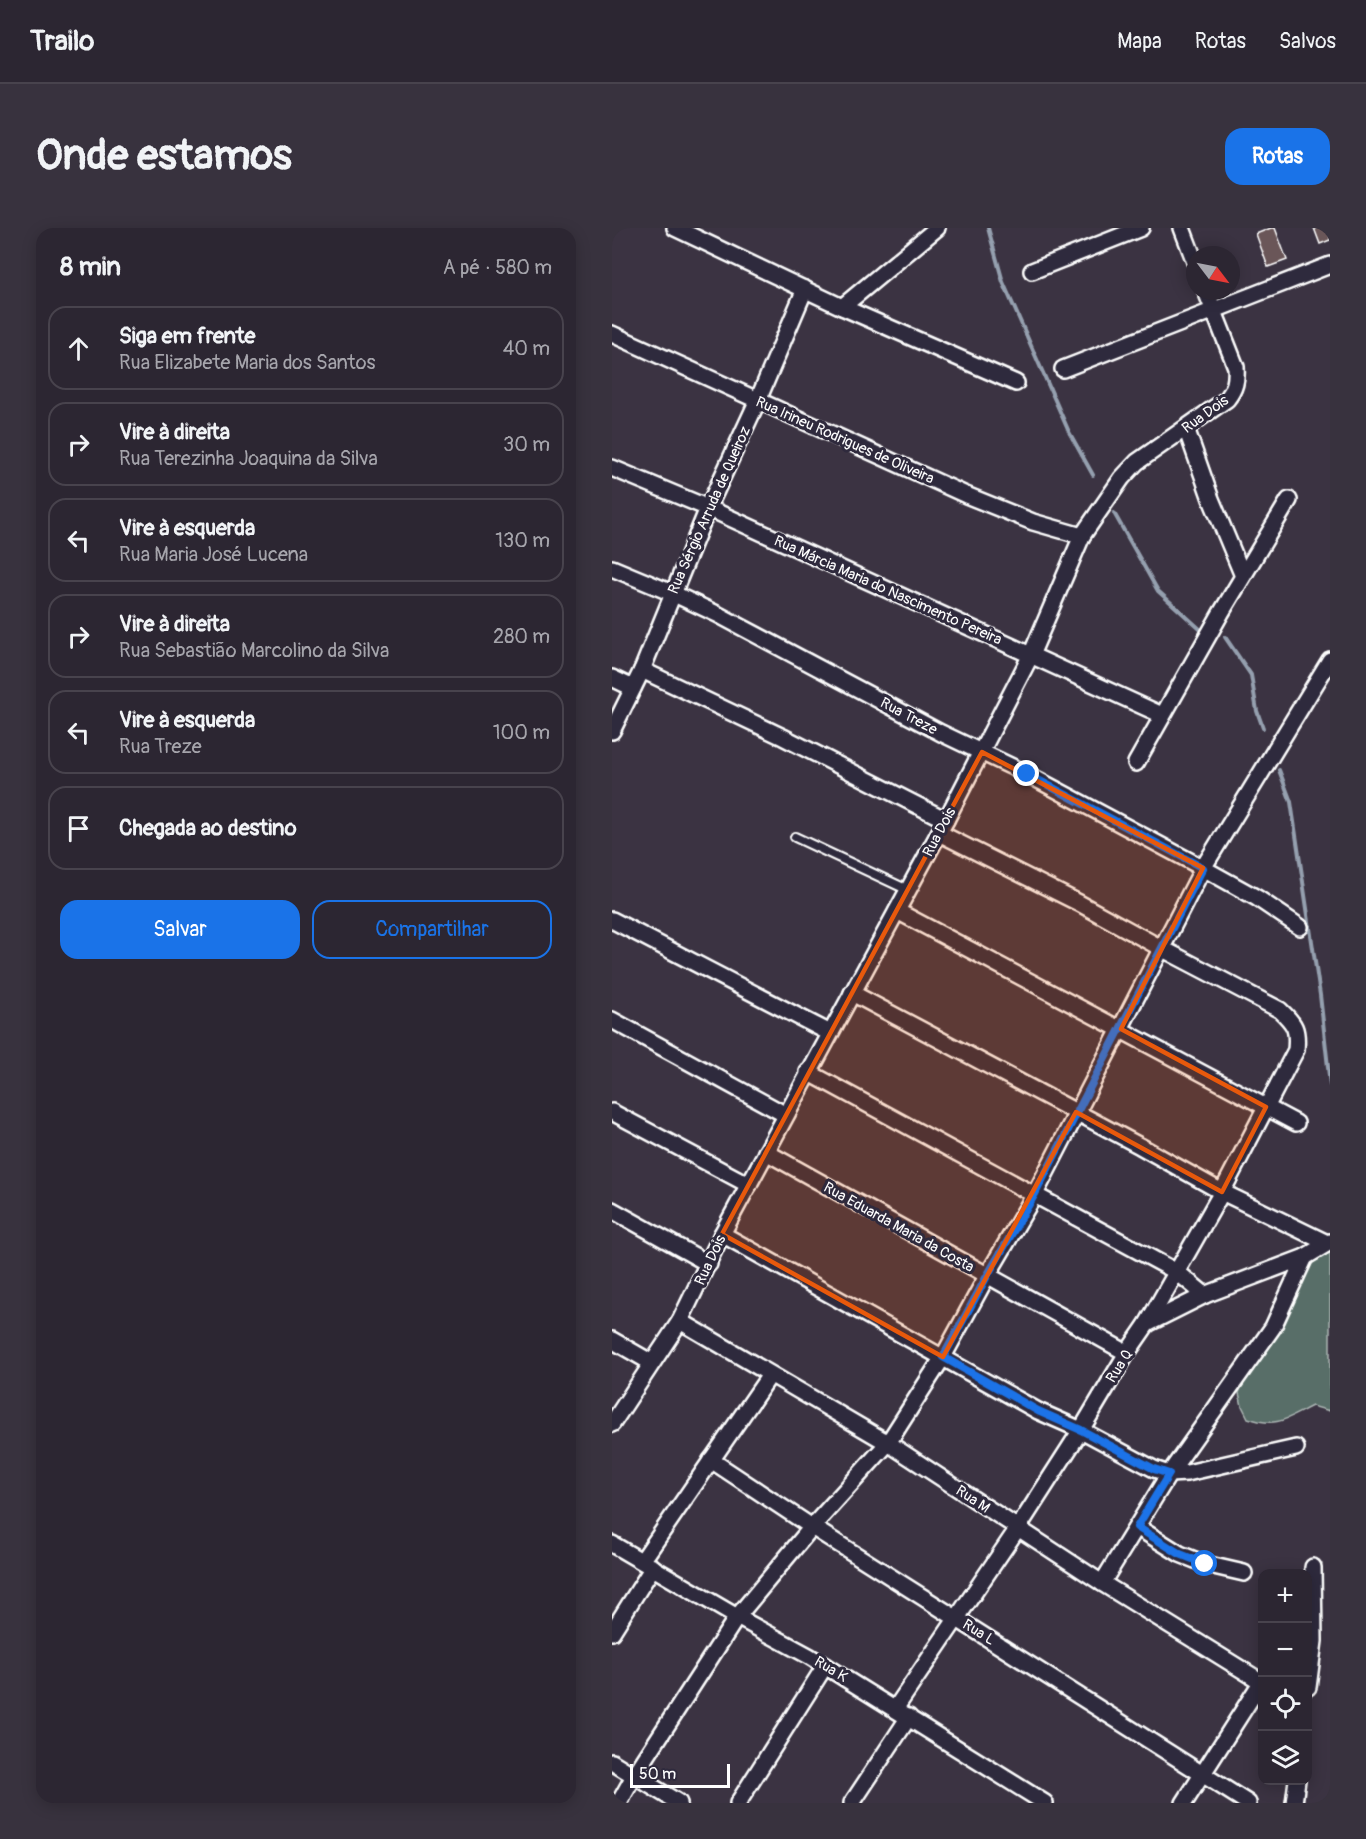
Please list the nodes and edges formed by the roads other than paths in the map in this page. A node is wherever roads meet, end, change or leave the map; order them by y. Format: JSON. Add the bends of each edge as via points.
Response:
{"nodes":[{"id":1,"x":675,"y":228,"type":"edge"},
{"id":2,"x":937,"y":228,"type":"edge"},
{"id":3,"x":1141,"y":228,"type":"edge"},
{"id":4,"x":1182,"y":228,"type":"edge"},
{"id":5,"x":1189,"y":246,"type":"edge"},
{"id":6,"x":1330,"y":265,"type":"edge"},
{"id":7,"x":1032,"y":270,"type":"dead end"},
{"id":8,"x":805,"y":289,"type":"junction"},
{"id":9,"x":1209,"y":300,"type":"edge"},
{"id":10,"x":842,"y":307,"type":"junction"},
{"id":11,"x":1213,"y":311,"type":"junction"},
{"id":12,"x":612,"y":334,"type":"edge"},
{"id":13,"x":1063,"y":369,"type":"dead end"},
{"id":14,"x":1017,"y":383,"type":"dead end"},
{"id":15,"x":758,"y":400,"type":"junction"},
{"id":16,"x":1186,"y":428,"type":"junction"},
{"id":17,"x":612,"y":468,"type":"edge"},
{"id":18,"x":1289,"y":500,"type":"dead end"},
{"id":19,"x":708,"y":508,"type":"junction"},
{"id":20,"x":1082,"y":536,"type":"junction"},
{"id":21,"x":612,"y":568,"type":"edge"},
{"id":22,"x":1243,"y":576,"type":"junction"},
{"id":23,"x":672,"y":593,"type":"junction"},
{"id":24,"x":1031,"y":655,"type":"junction"},
{"id":25,"x":1330,"y":660,"type":"edge"},
{"id":26,"x":642,"y":670,"type":"junction"},
{"id":27,"x":612,"y":678,"type":"edge"},
{"id":28,"x":633,"y":687,"type":"junction"},
{"id":29,"x":1162,"y":715,"type":"junction"},
{"id":30,"x":612,"y":730,"type":"edge"},
{"id":31,"x":982,"y":752,"type":"junction"},
{"id":32,"x":1136,"y":763,"type":"dead end"},
{"id":33,"x":942,"y":827,"type":"junction"},
{"id":34,"x":795,"y":837,"type":"dead end"},
{"id":35,"x":1203,"y":868,"type":"junction"},
{"id":36,"x":908,"y":890,"type":"junction"},
{"id":37,"x":897,"y":911,"type":"junction"},
{"id":38,"x":612,"y":920,"type":"edge"},
{"id":39,"x":1300,"y":927,"type":"dead end"},
{"id":40,"x":1161,"y":948,"type":"junction"},
{"id":41,"x":852,"y":993,"type":"junction"},
{"id":42,"x":612,"y":1020,"type":"edge"},
{"id":43,"x":1121,"y":1029,"type":"junction"},
{"id":44,"x":830,"y":1033,"type":"junction"},
{"id":45,"x":808,"y":1072,"type":"junction"},
{"id":46,"x":1266,"y":1107,"type":"junction"},
{"id":47,"x":612,"y":1112,"type":"edge"},
{"id":48,"x":1076,"y":1112,"type":"junction"},
{"id":49,"x":786,"y":1115,"type":"junction"},
{"id":50,"x":1296,"y":1123,"type":"dead end"},
{"id":51,"x":766,"y":1152,"type":"junction"},
{"id":52,"x":749,"y":1185,"type":"junction"},
{"id":53,"x":1222,"y":1192,"type":"junction"},
{"id":54,"x":1035,"y":1194,"type":"junction"},
{"id":55,"x":612,"y":1210,"type":"edge"},
{"id":56,"x":722,"y":1234,"type":"junction"},
{"id":57,"x":1329,"y":1243,"type":"edge"},
{"id":58,"x":1305,"y":1257,"type":"junction"},
{"id":59,"x":709,"y":1264,"type":"junction"},
{"id":60,"x":1177,"y":1272,"type":"junction"},
{"id":61,"x":987,"y":1276,"type":"junction"},
{"id":62,"x":1205,"y":1295,"type":"junction"},
{"id":63,"x":680,"y":1321,"type":"junction"},
{"id":64,"x":1147,"y":1324,"type":"junction"},
{"id":65,"x":612,"y":1341,"type":"edge"},
{"id":66,"x":1126,"y":1353,"type":"junction"},
{"id":67,"x":943,"y":1357,"type":"junction"},
{"id":68,"x":652,"y":1363,"type":"junction"},
{"id":69,"x":770,"y":1375,"type":"junction"},
{"id":70,"x":612,"y":1424,"type":"edge"},
{"id":71,"x":1081,"y":1430,"type":"junction"},
{"id":72,"x":888,"y":1443,"type":"junction"},
{"id":73,"x":1296,"y":1448,"type":"dead end"},
{"id":74,"x":711,"y":1460,"type":"junction"},
{"id":75,"x":1169,"y":1474,"type":"junction"},
{"id":76,"x":812,"y":1527,"type":"junction"},
{"id":77,"x":1137,"y":1527,"type":"junction"},
{"id":78,"x":1018,"y":1528,"type":"junction"},
{"id":79,"x":612,"y":1544,"type":"edge"},
{"id":80,"x":648,"y":1564,"type":"junction"},
{"id":81,"x":1313,"y":1567,"type":"dead end"},
{"id":82,"x":1244,"y":1572,"type":"dead end"},
{"id":83,"x":1102,"y":1583,"type":"junction"},
{"id":84,"x":737,"y":1617,"type":"junction"},
{"id":85,"x":957,"y":1618,"type":"junction"},
{"id":86,"x":612,"y":1632,"type":"edge"},
{"id":87,"x":825,"y":1666,"type":"junction"},
{"id":88,"x":1309,"y":1677,"type":"edge"},
{"id":89,"x":1258,"y":1680,"type":"edge"},
{"id":90,"x":1258,"y":1688,"type":"edge"},
{"id":91,"x":895,"y":1709,"type":"junction"},
{"id":92,"x":909,"y":1717,"type":"junction"},
{"id":93,"x":612,"y":1762,"type":"edge"},
{"id":94,"x":1203,"y":1775,"type":"junction"},
{"id":95,"x":634,"y":1776,"type":"junction"},
{"id":96,"x":1296,"y":1785,"type":"edge"},
{"id":97,"x":619,"y":1803,"type":"edge"},
{"id":98,"x":679,"y":1803,"type":"edge"},
{"id":99,"x":738,"y":1803,"type":"edge"},
{"id":100,"x":852,"y":1803,"type":"edge"},
{"id":101,"x":1045,"y":1803,"type":"edge"},
{"id":102,"x":1185,"y":1803,"type":"edge"},
{"id":103,"x":1248,"y":1803,"type":"edge"},
{"id":104,"x":1294,"y":1803,"type":"edge"}],
"edges":[{"from":1,"to":8,"type":"street"},
{"from":2,"to":10,"type":"street"},
{"from":3,"to":7,"type":"street"},
{"from":4,"to":5,"type":"street"},
{"from":6,"to":11,"type":"street"},
{"from":8,"to":10,"type":"street"},
{"from":8,"to":15,"type":"street","name":"Rua Sérgio Arruda de Queiroz"},
{"from":9,"to":11,"type":"street"},
{"from":10,"to":14,"type":"street"},
{"from":11,"to":13,"type":"street"},
{"from":11,"to":16,"type":"street","name":"Rua Dois","via":[[1236,367],[1237,379],[1227,399]]},
{"from":12,"to":15,"type":"street","name":"Rua Irineu Rodrigues de Oliveira"},
{"from":15,"to":19,"type":"street","name":"Rua Sérgio Arruda de Queiroz"},
{"from":15,"to":20,"type":"street","name":"Rua Irineu Rodrigues de Oliveira","via":[[966,495],[1033,522]]},
{"from":16,"to":20,"type":"street","name":"Rua Dois","via":[[1137,462]]},
{"from":16,"to":22,"type":"street"},
{"from":17,"to":19,"type":"street","name":"Rua Márcia Maria do Nascimento Pereira"},
{"from":18,"to":22,"type":"street"},
{"from":19,"to":23,"type":"street","name":"Rua Sérgio Arruda de Queiroz"},
{"from":19,"to":24,"type":"street","name":"Rua Márcia Maria do Nascimento Pereira"},
{"from":20,"to":24,"type":"street","name":"Rua Dois"},
{"from":21,"to":23,"type":"street","name":"Rua Treze"},
{"from":22,"to":29,"type":"street"},
{"from":23,"to":26,"type":"street","name":"Rua Sérgio Arruda de Queiroz"},
{"from":23,"to":31,"type":"street","name":"Rua Treze"},
{"from":24,"to":29,"type":"street","name":"Rua Márcia Maria do Nascimento Pereira"},
{"from":24,"to":31,"type":"street","name":"Rua Dois"},
{"from":25,"to":35,"type":"street"},
{"from":26,"to":28,"type":"street","name":"Rua Sérgio Arruda de Queiroz"},
{"from":26,"to":33,"type":"street","via":[[783,737]]},
{"from":27,"to":28,"type":"street"},
{"from":28,"to":30,"type":"street","name":"Rua Sérgio Arruda de Queiroz"},
{"from":29,"to":32,"type":"street"},
{"from":31,"to":33,"type":"street","name":"Rua Dois"},
{"from":31,"to":35,"type":"street","name":"Rua Treze"},
{"from":33,"to":36,"type":"street","name":"Rua Dois"},
{"from":33,"to":40,"type":"street"},
{"from":34,"to":36,"type":"lane"},
{"from":35,"to":39,"type":"street","name":"Rua Treze"},
{"from":35,"to":40,"type":"street"},
{"from":36,"to":37,"type":"street","name":"Rua Dois"},
{"from":37,"to":41,"type":"street","name":"Rua Dois"},
{"from":37,"to":43,"type":"street"},
{"from":38,"to":44,"type":"street"},
{"from":40,"to":43,"type":"street"},
{"from":40,"to":46,"type":"street","name":"Rua Q","via":[[1280,1010],[1292,1021],[1298,1034],[1296,1050]]},
{"from":41,"to":44,"type":"street","name":"Rua Dois"},
{"from":41,"to":48,"type":"street"},
{"from":42,"to":49,"type":"street"},
{"from":43,"to":46,"type":"street"},
{"from":43,"to":48,"type":"street"},
{"from":44,"to":45,"type":"street","name":"Rua Dois"},
{"from":45,"to":49,"type":"street","name":"Rua Dois"},
{"from":45,"to":54,"type":"street"},
{"from":46,"to":50,"type":"street"},
{"from":46,"to":53,"type":"street","name":"Rua Q"},
{"from":47,"to":52,"type":"street"},
{"from":48,"to":53,"type":"street"},
{"from":48,"to":54,"type":"street"},
{"from":49,"to":51,"type":"street","name":"Rua Dois"},
{"from":51,"to":52,"type":"street","name":"Rua Dois"},
{"from":51,"to":61,"type":"street","name":"Rua Eduarda Maria da Costa"},
{"from":52,"to":56,"type":"street","name":"Rua Dois"},
{"from":53,"to":57,"type":"street"},
{"from":53,"to":60,"type":"street","name":"Rua Q"},
{"from":54,"to":60,"type":"street"},
{"from":54,"to":61,"type":"street"},
{"from":55,"to":59,"type":"street"},
{"from":56,"to":59,"type":"street","name":"Rua Dois"},
{"from":56,"to":67,"type":"street"},
{"from":57,"to":58,"type":"street"},
{"from":58,"to":62,"type":"street"},
{"from":58,"to":75,"type":"street","via":[[1273,1327]]},
{"from":59,"to":63,"type":"street","name":"Rua Dois"},
{"from":60,"to":62,"type":"street"},
{"from":60,"to":64,"type":"street","name":"Rua Q"},
{"from":61,"to":66,"type":"street","name":"Rua Eduarda Maria da Costa"},
{"from":61,"to":67,"type":"street"},
{"from":62,"to":64,"type":"street"},
{"from":63,"to":68,"type":"street","name":"Rua Dois"},
{"from":63,"to":69,"type":"street","name":"Rua M"},
{"from":64,"to":66,"type":"street","name":"Rua Q"},
{"from":65,"to":68,"type":"street"},
{"from":66,"to":71,"type":"street","name":"Rua Q"},
{"from":67,"to":71,"type":"street","via":[[1038,1411]]},
{"from":67,"to":72,"type":"street"},
{"from":68,"to":70,"type":"street","name":"Rua Dois"},
{"from":69,"to":72,"type":"street","name":"Rua M"},
{"from":69,"to":74,"type":"street"},
{"from":71,"to":75,"type":"street"},
{"from":71,"to":78,"type":"street","name":"Rua Q"},
{"from":72,"to":76,"type":"street"},
{"from":72,"to":78,"type":"street","name":"Rua M"},
{"from":73,"to":75,"type":"street"},
{"from":74,"to":76,"type":"street","name":"Rua L"},
{"from":74,"to":80,"type":"street"},
{"from":75,"to":77,"type":"street"},
{"from":76,"to":84,"type":"street"},
{"from":76,"to":85,"type":"street","name":"Rua L"},
{"from":77,"to":82,"type":"street","via":[[1180,1554]]},
{"from":77,"to":83,"type":"street"},
{"from":78,"to":83,"type":"street","name":"Rua M"},
{"from":78,"to":85,"type":"street","name":"Rua Q"},
{"from":79,"to":80,"type":"street","name":"Rua K"},
{"from":80,"to":84,"type":"street","name":"Rua K"},
{"from":80,"to":86,"type":"street"},
{"from":81,"to":88,"type":"street","via":[[1314,1641]]},
{"from":83,"to":89,"type":"street","name":"Rua M"},
{"from":84,"to":87,"type":"street","name":"Rua K"},
{"from":84,"to":95,"type":"street"},
{"from":85,"to":91,"type":"street","name":"Rua Q"},
{"from":85,"to":94,"type":"street","name":"Rua L"},
{"from":87,"to":91,"type":"street","name":"Rua K"},
{"from":87,"to":99,"type":"street"},
{"from":90,"to":94,"type":"street"},
{"from":91,"to":92,"type":"street","name":"Rua K"},
{"from":92,"to":100,"type":"street"},
{"from":92,"to":101,"type":"street","name":"Rua K"},
{"from":93,"to":95,"type":"street"},
{"from":94,"to":102,"type":"street"},
{"from":94,"to":103,"type":"street","name":"Rua L"},
{"from":95,"to":97,"type":"street"},
{"from":95,"to":98,"type":"street"},
{"from":96,"to":104,"type":"street"}]}
